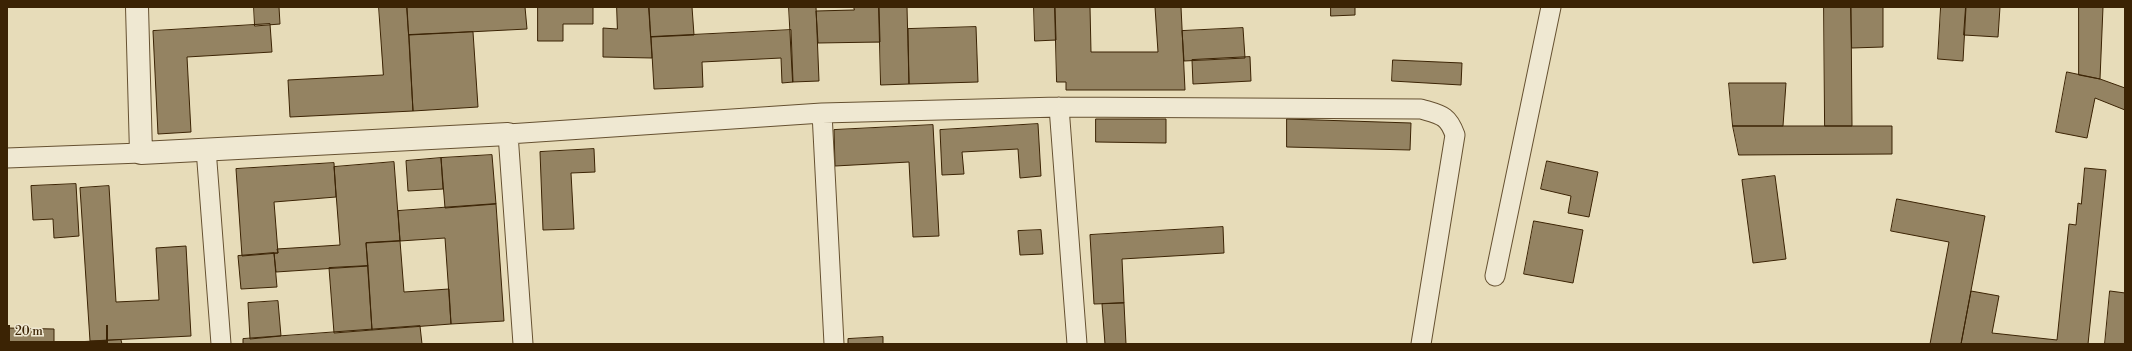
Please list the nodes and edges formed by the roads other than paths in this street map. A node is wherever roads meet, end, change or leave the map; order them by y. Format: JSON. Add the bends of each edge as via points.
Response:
{"nodes":[{"id":1,"x":137,"y":7,"type":"edge"},
{"id":2,"x":1551,"y":7,"type":"edge"},
{"id":3,"x":1059,"y":107,"type":"junction"},
{"id":4,"x":822,"y":113,"type":"junction"},
{"id":5,"x":508,"y":134,"type":"junction"},
{"id":6,"x":206,"y":149,"type":"junction"},
{"id":7,"x":141,"y":153,"type":"junction"},
{"id":8,"x":7,"y":158,"type":"edge"},
{"id":9,"x":1495,"y":276,"type":"dead end"},
{"id":10,"x":221,"y":344,"type":"edge"},
{"id":11,"x":523,"y":344,"type":"edge"},
{"id":12,"x":834,"y":344,"type":"edge"},
{"id":13,"x":1077,"y":344,"type":"edge"},
{"id":14,"x":1421,"y":344,"type":"edge"}],
"edges":[{"from":1,"to":7,"type":"street"},
{"from":2,"to":9,"type":"lane"},
{"from":3,"to":4,"type":"lane"},
{"from":3,"to":13,"type":"lane"},
{"from":3,"to":14,"type":"lane","via":[[1421,109],[1441,114],[1450,122],[1455,135]]},
{"from":4,"to":5,"type":"lane"},
{"from":4,"to":12,"type":"lane"},
{"from":5,"to":6,"type":"street"},
{"from":5,"to":11,"type":"lane"},
{"from":6,"to":7,"type":"street"},
{"from":6,"to":10,"type":"lane"},
{"from":7,"to":8,"type":"lane"}]}
